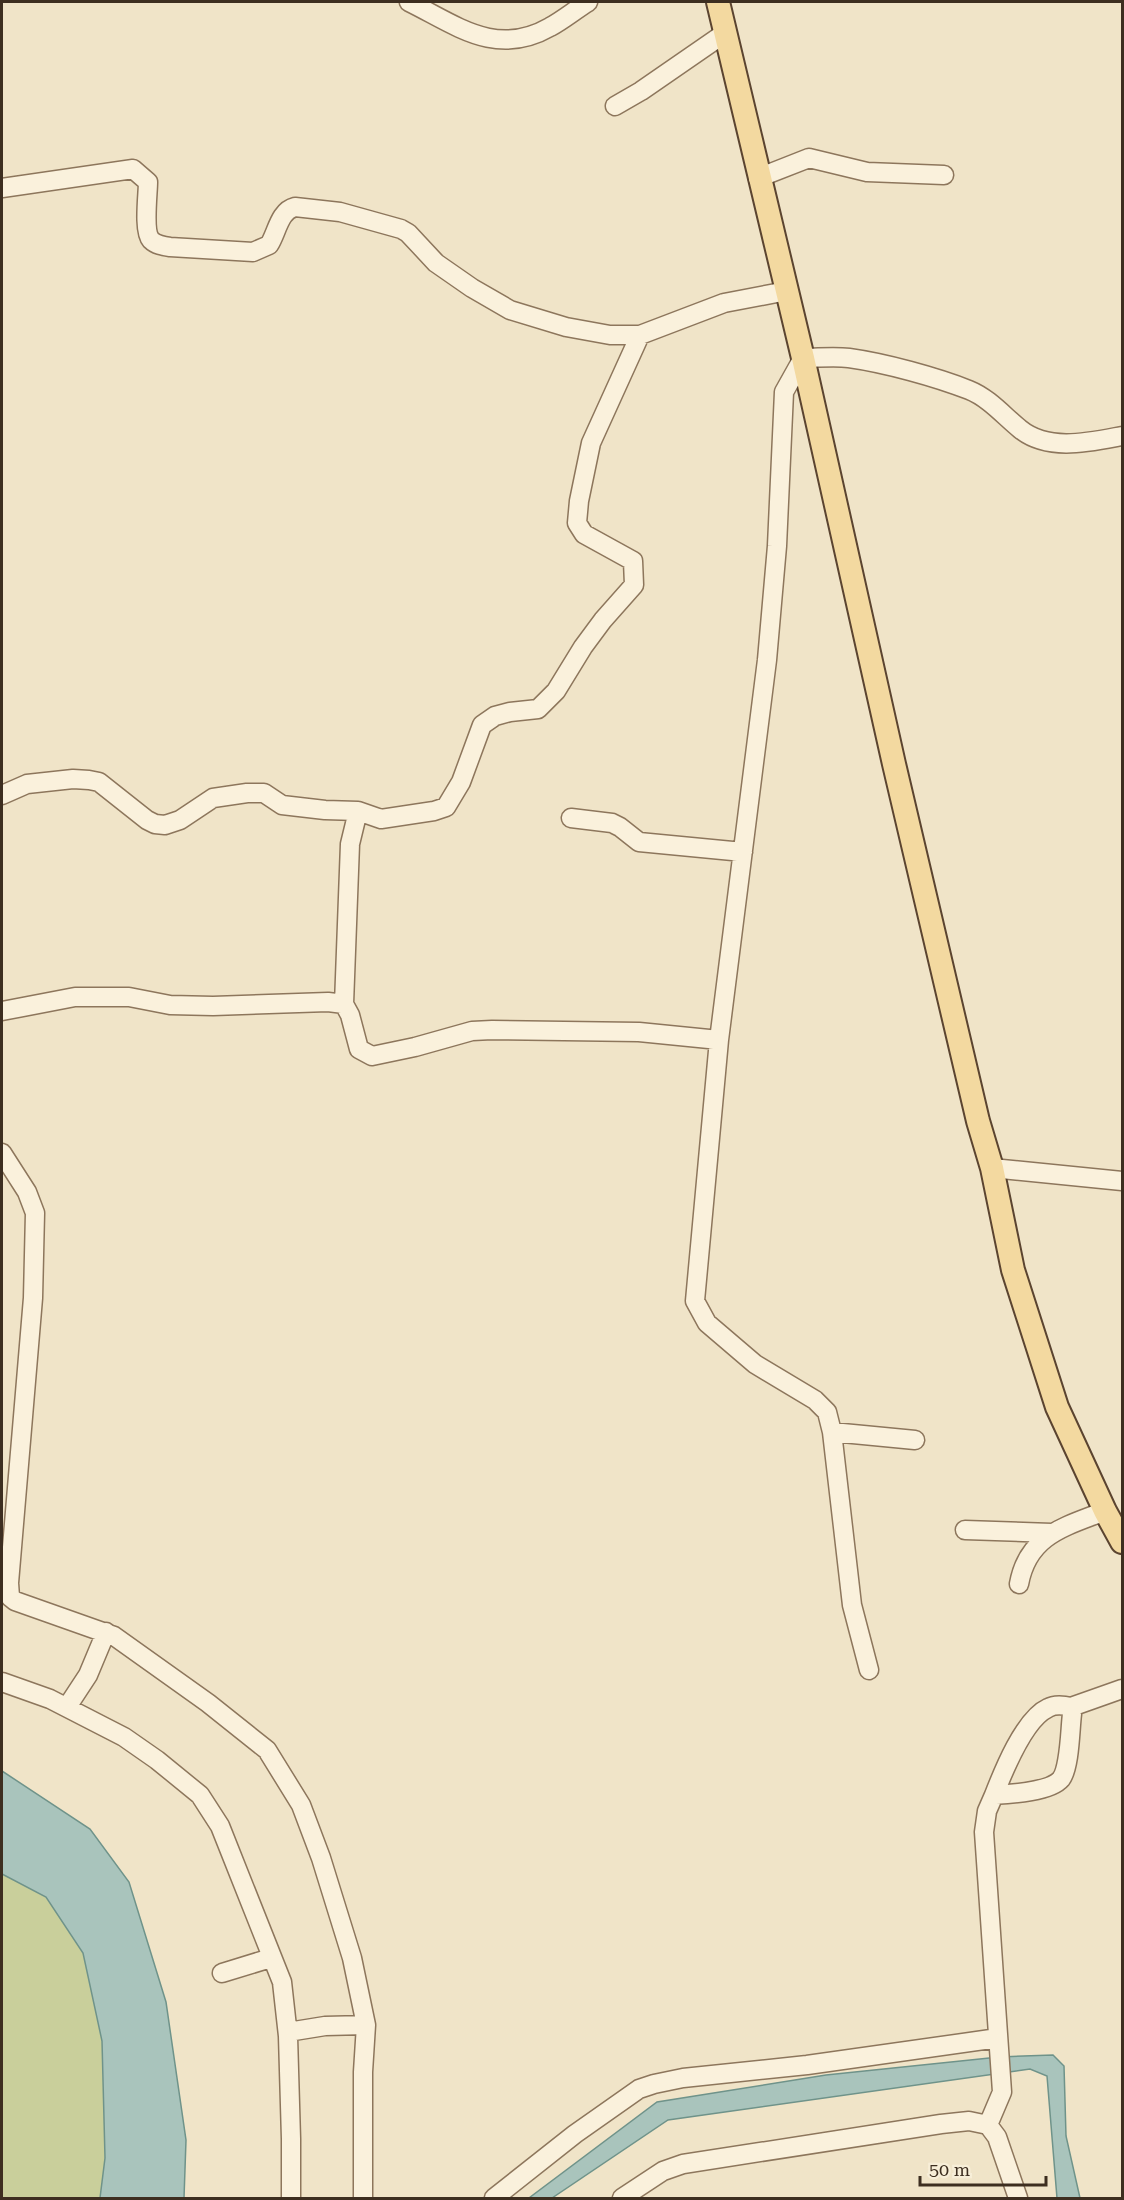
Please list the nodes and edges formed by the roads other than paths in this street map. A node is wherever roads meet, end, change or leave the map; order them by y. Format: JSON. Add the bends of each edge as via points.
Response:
{"nodes":[{"id":1,"x":409,"y":2,"type":"edge"},
{"id":2,"x":588,"y":2,"type":"edge"},
{"id":3,"x":718,"y":2,"type":"edge"},
{"id":4,"x":725,"y":33,"type":"junction"},
{"id":5,"x":615,"y":106,"type":"dead end"},
{"id":6,"x":944,"y":175,"type":"dead end"},
{"id":7,"x":758,"y":178,"type":"junction"},
{"id":8,"x":2,"y":188,"type":"edge"},
{"id":9,"x":787,"y":291,"type":"junction"},
{"id":10,"x":640,"y":335,"type":"junction"},
{"id":11,"x":803,"y":358,"type":"junction"},
{"id":12,"x":1122,"y":436,"type":"edge"},
{"id":13,"x":2,"y":795,"type":"edge"},
{"id":14,"x":358,"y":811,"type":"junction"},
{"id":15,"x":571,"y":818,"type":"dead end"},
{"id":16,"x":743,"y":852,"type":"junction"},
{"id":17,"x":344,"y":1004,"type":"junction"},
{"id":18,"x":2,"y":1011,"type":"edge"},
{"id":19,"x":718,"y":1040,"type":"junction"},
{"id":20,"x":2,"y":1153,"type":"edge"},
{"id":21,"x":992,"y":1168,"type":"junction"},
{"id":22,"x":1122,"y":1181,"type":"edge"},
{"id":23,"x":832,"y":1432,"type":"junction"},
{"id":24,"x":915,"y":1440,"type":"dead end"},
{"id":25,"x":1106,"y":1512,"type":"junction"},
{"id":26,"x":965,"y":1530,"type":"dead end"},
{"id":27,"x":1052,"y":1533,"type":"junction"},
{"id":28,"x":1122,"y":1542,"type":"edge"},
{"id":29,"x":1019,"y":1584,"type":"dead end"},
{"id":30,"x":104,"y":1637,"type":"junction"},
{"id":31,"x":869,"y":1670,"type":"dead end"},
{"id":32,"x":2,"y":1682,"type":"edge"},
{"id":33,"x":1122,"y":1689,"type":"edge"},
{"id":34,"x":67,"y":1707,"type":"junction"},
{"id":35,"x":1071,"y":1707,"type":"junction"},
{"id":36,"x":994,"y":1795,"type":"junction"},
{"id":37,"x":271,"y":1958,"type":"junction"},
{"id":38,"x":222,"y":1973,"type":"dead end"},
{"id":39,"x":360,"y":2025,"type":"junction"},
{"id":40,"x":288,"y":2032,"type":"junction"},
{"id":41,"x":999,"y":2043,"type":"junction"},
{"id":42,"x":988,"y":2125,"type":"junction"},
{"id":43,"x":631,"y":2195,"type":"edge"},
{"id":44,"x":291,"y":2199,"type":"edge"},
{"id":45,"x":363,"y":2199,"type":"edge"},
{"id":46,"x":494,"y":2199,"type":"edge"},
{"id":47,"x":1018,"y":2199,"type":"edge"}],
"edges":[{"from":1,"to":2,"type":"street","via":[[480,37],[501,41],[548,28]]},
{"from":3,"to":4,"type":"main road"},
{"from":4,"to":5,"type":"street"},
{"from":4,"to":7,"type":"main road"},
{"from":6,"to":7,"type":"street","via":[[867,172],[809,158]]},
{"from":7,"to":9,"type":"main road"},
{"from":8,"to":10,"type":"street","via":[[133,169],[148,182],[150,239],[170,247],[253,252],[268,245],[288,209],[340,212],[408,233],[436,263],[510,310],[566,327],[610,335]]},
{"from":9,"to":10,"type":"street","via":[[724,303]]},
{"from":9,"to":11,"type":"main road"},
{"from":10,"to":14,"type":"street","via":[[591,443],[577,523],[584,534],[633,561],[634,585],[583,647],[556,691],[538,709],[495,716],[482,725],[461,782],[446,807],[381,819]]},
{"from":11,"to":12,"type":"street","via":[[848,358],[971,391],[1022,431],[1049,442],[1062,444]]},
{"from":11,"to":16,"type":"street","via":[[784,392],[767,660]]},
{"from":11,"to":21,"type":"main road","via":[[894,764]]},
{"from":13,"to":14,"type":"street","via":[[41,781],[99,782],[147,820],[165,825],[213,798],[233,793],[264,793],[282,805]]},
{"from":14,"to":17,"type":"street","via":[[350,853]]},
{"from":15,"to":16,"type":"street","via":[[612,823],[639,842]]},
{"from":16,"to":19,"type":"street"},
{"from":17,"to":18,"type":"street","via":[[170,1005],[129,997],[75,997]]},
{"from":17,"to":19,"type":"street","via":[[359,1049],[372,1056],[472,1031],[492,1030],[639,1032]]},
{"from":19,"to":23,"type":"street","via":[[695,1302],[707,1323],[755,1364],[815,1400],[827,1412]]},
{"from":20,"to":30,"type":"street","via":[[35,1212],[33,1298],[10,1597]]},
{"from":21,"to":22,"type":"street"},
{"from":21,"to":25,"type":"main road","via":[[1013,1270],[1057,1407]]},
{"from":23,"to":24,"type":"street"},
{"from":23,"to":31,"type":"street","via":[[852,1605]]},
{"from":25,"to":27,"type":"street"},
{"from":25,"to":28,"type":"main road"},
{"from":26,"to":27,"type":"street"},
{"from":27,"to":29,"type":"street","via":[[1027,1558]]},
{"from":30,"to":34,"type":"street","via":[[89,1672]]},
{"from":30,"to":39,"type":"street","via":[[114,1636],[267,1750],[301,1805],[321,1858],[352,1958]]},
{"from":32,"to":34,"type":"street"},
{"from":33,"to":35,"type":"street"},
{"from":34,"to":37,"type":"street","via":[[124,1737],[200,1795],[220,1826]]},
{"from":35,"to":36,"type":"street","via":[[1047,1708],[1035,1718],[1006,1764]]},
{"from":35,"to":36,"type":"street","via":[[1063,1777],[1046,1787]]},
{"from":36,"to":41,"type":"street","via":[[984,1832]]},
{"from":37,"to":38,"type":"street"},
{"from":37,"to":40,"type":"street","via":[[282,1982]]},
{"from":39,"to":40,"type":"street"},
{"from":39,"to":45,"type":"street"},
{"from":40,"to":44,"type":"street"},
{"from":41,"to":42,"type":"street","via":[[1002,2092]]},
{"from":41,"to":46,"type":"street","via":[[654,2084],[639,2089],[575,2134]]},
{"from":42,"to":43,"type":"street","via":[[969,2121],[941,2124],[683,2164],[663,2171]]},
{"from":42,"to":47,"type":"street","via":[[1000,2143]]}]}
